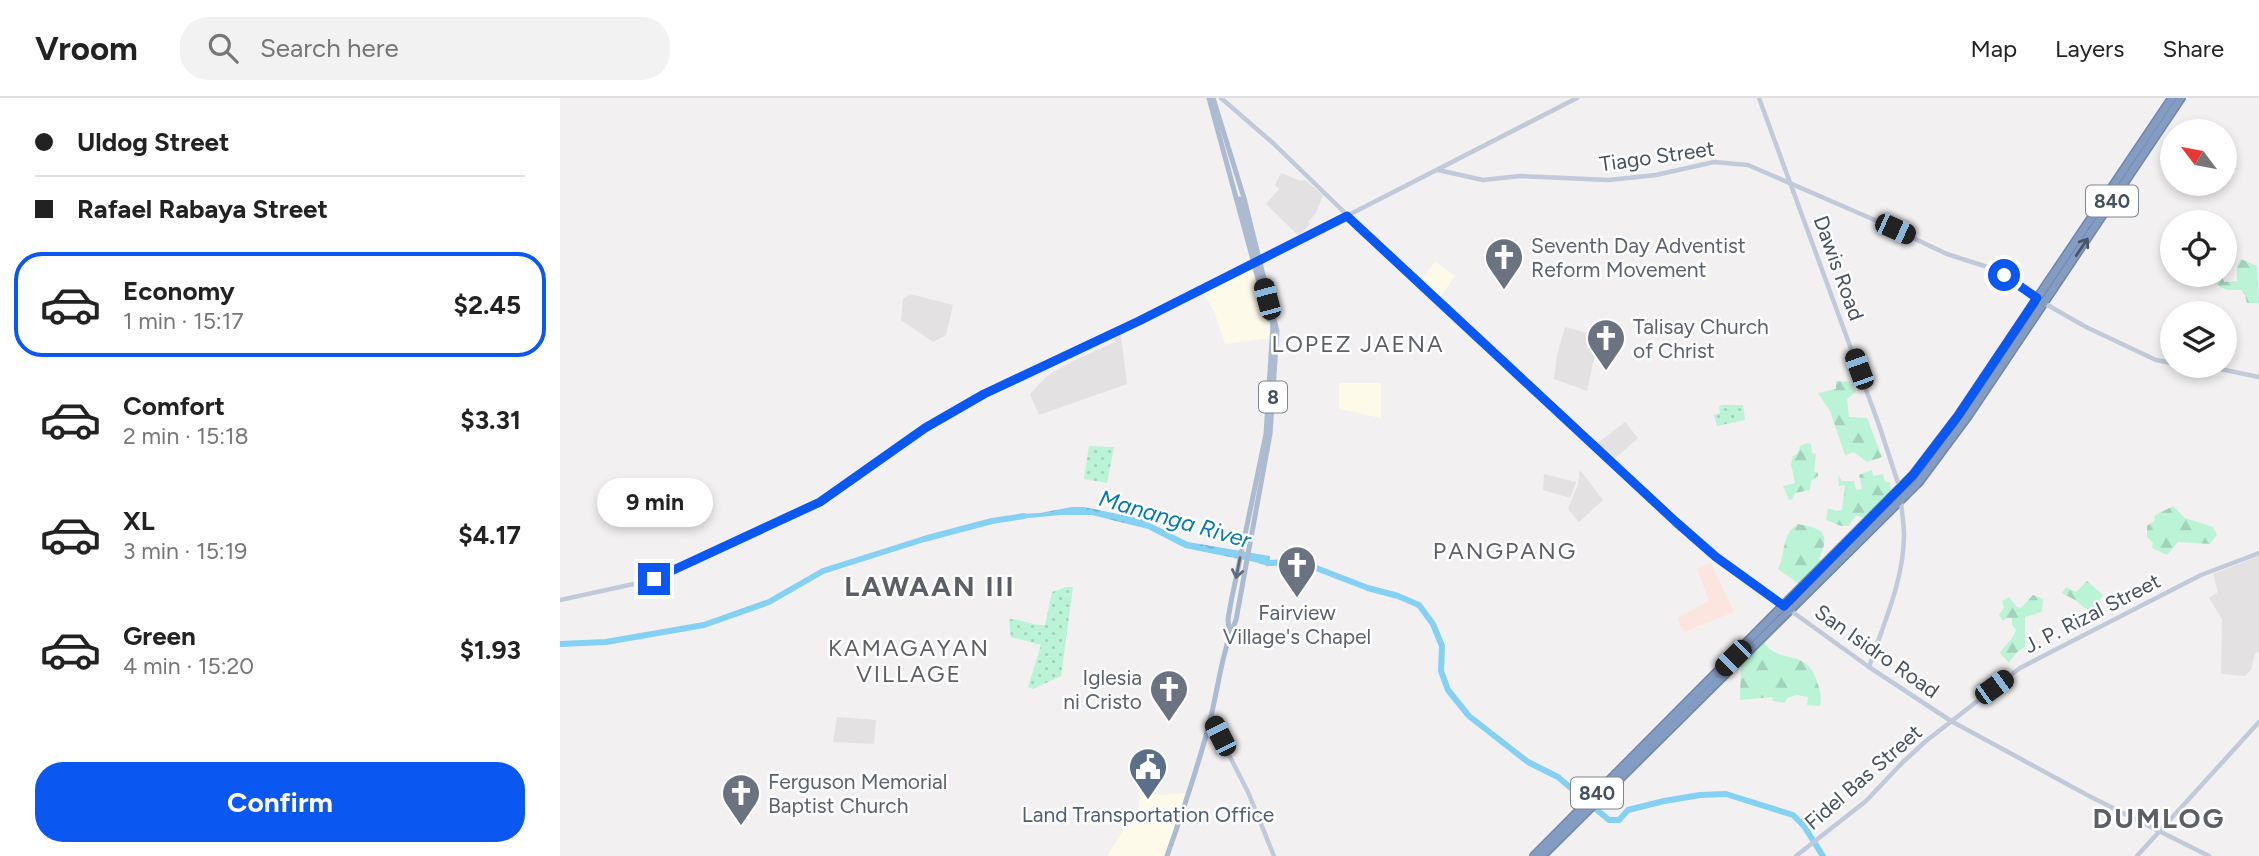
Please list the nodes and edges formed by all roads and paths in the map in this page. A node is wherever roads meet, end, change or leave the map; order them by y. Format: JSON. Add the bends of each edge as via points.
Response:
{"nodes":[{"id":1,"x":1211,"y":98,"type":"edge"},
{"id":2,"x":1221,"y":98,"type":"edge"},
{"id":3,"x":1577,"y":98,"type":"edge"},
{"id":4,"x":1759,"y":98,"type":"edge"},
{"id":5,"x":2172,"y":98,"type":"edge"},
{"id":6,"x":2181,"y":98,"type":"edge"},
{"id":7,"x":1438,"y":170,"type":"junction"},
{"id":8,"x":1792,"y":185,"type":"junction"},
{"id":9,"x":1238,"y":191,"type":"junction"},
{"id":10,"x":1347,"y":216,"type":"junction"},
{"id":11,"x":1257,"y":261,"type":"junction"},
{"id":12,"x":2040,"y":301,"type":"junction"},
{"id":13,"x":1275,"y":331,"type":"junction"},
{"id":14,"x":2160,"y":361,"type":"edge"},
{"id":15,"x":2237,"y":372,"type":"edge"},
{"id":16,"x":2259,"y":377,"type":"edge"},
{"id":17,"x":1900,"y":490,"type":"junction"},
{"id":18,"x":1901,"y":502,"type":"junction"},
{"id":19,"x":2259,"y":553,"type":"edge"},
{"id":20,"x":560,"y":600,"type":"edge"},
{"id":21,"x":1788,"y":608,"type":"junction"},
{"id":22,"x":1230,"y":635,"type":"junction"},
{"id":23,"x":1869,"y":667,"type":"junction"},
{"id":24,"x":1210,"y":718,"type":"junction"},
{"id":25,"x":1951,"y":721,"type":"junction"},
{"id":26,"x":2259,"y":722,"type":"edge"},
{"id":27,"x":2161,"y":832,"type":"junction"},
{"id":28,"x":1538,"y":854,"type":"edge"},
{"id":29,"x":1167,"y":856,"type":"edge"},
{"id":30,"x":1274,"y":856,"type":"edge"},
{"id":31,"x":1796,"y":856,"type":"edge"},
{"id":32,"x":2137,"y":856,"type":"edge"},
{"id":33,"x":2209,"y":856,"type":"edge"}],
"edges":[{"from":1,"to":9,"type":"main road"},
{"from":2,"to":10,"type":"street","name":"San Isidro Road"},
{"from":3,"to":7,"type":"street"},
{"from":4,"to":8,"type":"street","name":"Dawis Road"},
{"from":5,"to":12,"type":"highway","number":"840"},
{"from":12,"to":6,"type":"highway","number":"840","one_way":true},
{"from":7,"to":8,"type":"street","name":"Tiago Street","via":[[1483,180],[1520,176],[1609,180],[1725,162],[1748,165]]},
{"from":7,"to":10,"type":"street"},
{"from":8,"to":12,"type":"street","name":"Tiago Street","via":[[1947,254],[1997,271]]},
{"from":8,"to":17,"type":"street","name":"Dawis Road"},
{"from":9,"to":11,"type":"main road"},
{"from":9,"to":13,"type":"main road","bridge":true},
{"from":10,"to":11,"type":"street"},
{"from":10,"to":21,"type":"street","name":"San Isidro Road","via":[[1676,522]]},
{"from":11,"to":13,"type":"main road"},
{"from":11,"to":20,"type":"street","via":[[955,409],[805,510],[652,580]]},
{"from":12,"to":14,"type":"street","name":"Tiago Street"},
{"from":12,"to":17,"type":"highway","number":"840"},
{"from":12,"to":18,"type":"highway","number":"840","via":[[1965,421]]},
{"from":13,"to":22,"type":"main road","number":"8","via":[[1270,434]]},
{"from":13,"to":22,"type":"main road","number":"8","one_way":true,"via":[[1266,434],[1228,618]]},
{"from":15,"to":16,"type":"street"},
{"from":17,"to":21,"type":"highway","number":"840"},
{"from":18,"to":21,"type":"highway","number":"840"},
{"from":18,"to":23,"type":"street","via":[[1904,536],[1900,569]]},
{"from":19,"to":25,"type":"street","name":"J. P. Rizal Street","via":[[2201,576],[2020,668]]},
{"from":21,"to":23,"type":"street","name":"San Isidro Road"},
{"from":21,"to":28,"type":"highway","number":"840"},
{"from":22,"to":24,"type":"main road","number":"8"},
{"from":23,"to":25,"type":"street","name":"San Isidro Road"},
{"from":24,"to":29,"type":"main road","number":"8"},
{"from":24,"to":30,"type":"street"},
{"from":25,"to":27,"type":"street","name":"San Isidro Road"},
{"from":25,"to":31,"type":"street","name":"Fidel Bas Street","via":[[1849,816]]},
{"from":26,"to":27,"type":"street"},
{"from":27,"to":32,"type":"street"},
{"from":27,"to":33,"type":"street","name":"San Isidro Road"}]}
